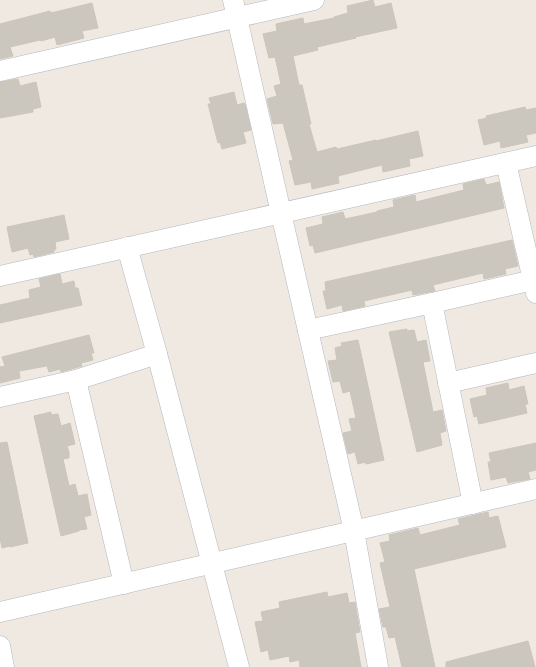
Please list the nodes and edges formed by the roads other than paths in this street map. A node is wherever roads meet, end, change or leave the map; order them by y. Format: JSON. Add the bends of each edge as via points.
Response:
{"nodes":[{"id":1,"x":314,"y":0,"type":"edge"},
{"id":2,"x":235,"y":9,"type":"edge"},
{"id":3,"x":0,"y":71,"type":"edge"},
{"id":4,"x":536,"y":156,"type":"edge"},
{"id":5,"x":506,"y":162,"type":"junction"},
{"id":6,"x":281,"y":213,"type":"junction"},
{"id":7,"x":127,"y":247,"type":"junction"},
{"id":8,"x":0,"y":276,"type":"edge"},
{"id":9,"x":535,"y":287,"type":"edge"},
{"id":10,"x":432,"y":303,"type":"junction"},
{"id":11,"x":308,"y":330,"type":"junction"},
{"id":12,"x":157,"y":354,"type":"junction"},
{"id":13,"x":536,"y":363,"type":"edge"},
{"id":14,"x":76,"y":380,"type":"junction"},
{"id":15,"x":448,"y":383,"type":"junction"},
{"id":16,"x":0,"y":397,"type":"edge"},
{"id":17,"x":536,"y":489,"type":"edge"},
{"id":18,"x":474,"y":504,"type":"junction"},
{"id":19,"x":354,"y":531,"type":"junction"},
{"id":20,"x":212,"y":564,"type":"junction"},
{"id":21,"x":124,"y":584,"type":"junction"},
{"id":22,"x":0,"y":612,"type":"edge"},
{"id":23,"x":0,"y":646,"type":"edge"},
{"id":24,"x":4,"y":667,"type":"edge"},
{"id":25,"x":239,"y":667,"type":"edge"},
{"id":26,"x":378,"y":667,"type":"edge"}],
"edges":[{"from":1,"to":2,"type":"street"},
{"from":2,"to":3,"type":"street"},
{"from":2,"to":6,"type":"street"},
{"from":4,"to":5,"type":"street"},
{"from":5,"to":6,"type":"street"},
{"from":5,"to":9,"type":"street"},
{"from":6,"to":7,"type":"street"},
{"from":6,"to":11,"type":"street"},
{"from":7,"to":8,"type":"street"},
{"from":7,"to":12,"type":"street"},
{"from":9,"to":10,"type":"street"},
{"from":10,"to":11,"type":"street"},
{"from":10,"to":15,"type":"street"},
{"from":11,"to":19,"type":"street"},
{"from":12,"to":14,"type":"street"},
{"from":12,"to":20,"type":"street"},
{"from":13,"to":15,"type":"street"},
{"from":14,"to":16,"type":"street"},
{"from":14,"to":21,"type":"street"},
{"from":15,"to":18,"type":"street"},
{"from":17,"to":18,"type":"street"},
{"from":18,"to":19,"type":"street"},
{"from":19,"to":20,"type":"street"},
{"from":19,"to":26,"type":"street"},
{"from":20,"to":21,"type":"street"},
{"from":20,"to":25,"type":"street"},
{"from":21,"to":22,"type":"street"},
{"from":23,"to":24,"type":"street"}]}
